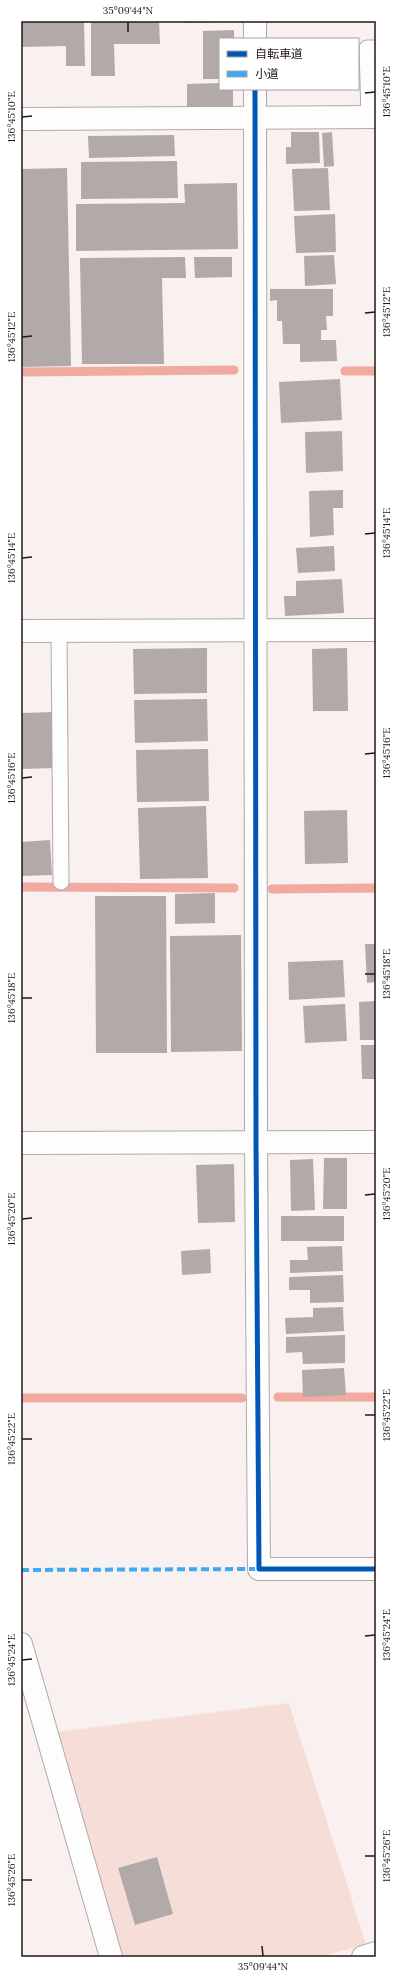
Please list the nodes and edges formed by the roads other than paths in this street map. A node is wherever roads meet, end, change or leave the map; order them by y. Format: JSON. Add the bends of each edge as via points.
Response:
{"nodes":[{"id":1,"x":255,"y":21,"type":"edge"},
{"id":2,"x":255,"y":38,"type":"edge"},
{"id":3,"x":376,"y":48,"type":"edge"},
{"id":4,"x":255,"y":90,"type":"edge"},
{"id":5,"x":373,"y":117,"type":"edge"},
{"id":6,"x":21,"y":118,"type":"edge"},
{"id":7,"x":256,"y":118,"type":"junction"},
{"id":8,"x":60,"y":630,"type":"junction"},
{"id":9,"x":255,"y":630,"type":"junction"},
{"id":10,"x":376,"y":630,"type":"edge"},
{"id":11,"x":21,"y":631,"type":"edge"},
{"id":12,"x":61,"y":882,"type":"dead end"},
{"id":13,"x":256,"y":1142,"type":"junction"},
{"id":14,"x":376,"y":1142,"type":"edge"},
{"id":15,"x":21,"y":1143,"type":"edge"},
{"id":16,"x":376,"y":1569,"type":"edge"},
{"id":17,"x":21,"y":1644,"type":"edge"},
{"id":18,"x":376,"y":1953,"type":"edge"},
{"id":19,"x":111,"y":1957,"type":"edge"},
{"id":20,"x":363,"y":1957,"type":"edge"}],
"edges":[{"from":1,"to":2,"type":"street"},
{"from":3,"to":5,"type":"lane","via":[[367,48]]},
{"from":4,"to":7,"type":"street"},
{"from":5,"to":7,"type":"street"},
{"from":6,"to":7,"type":"street"},
{"from":7,"to":9,"type":"street"},
{"from":8,"to":9,"type":"street"},
{"from":8,"to":11,"type":"street"},
{"from":8,"to":12,"type":"lane"},
{"from":9,"to":10,"type":"street"},
{"from":9,"to":13,"type":"street"},
{"from":13,"to":14,"type":"street"},
{"from":13,"to":15,"type":"street"},
{"from":13,"to":16,"type":"street","via":[[259,1569]]},
{"from":17,"to":19,"type":"street"},
{"from":18,"to":20,"type":"street"}]}
